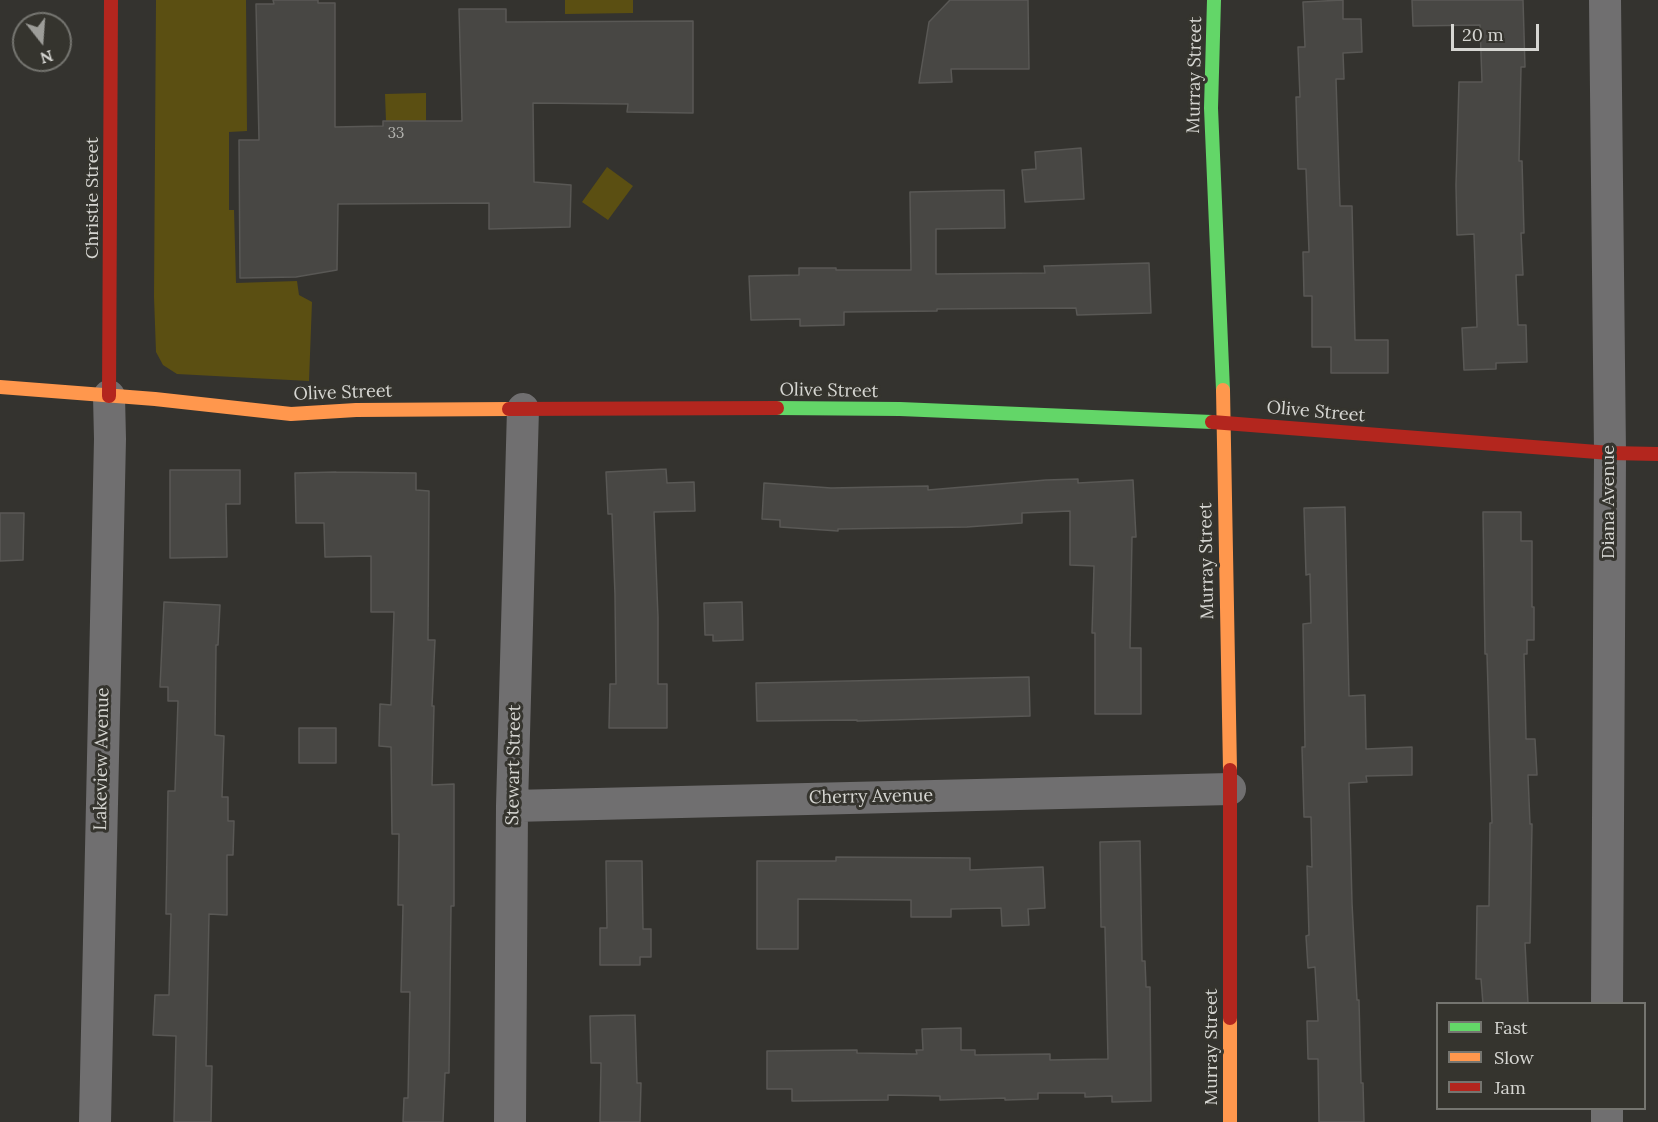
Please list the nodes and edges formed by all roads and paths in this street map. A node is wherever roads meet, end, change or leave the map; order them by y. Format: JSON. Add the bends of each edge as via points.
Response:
{"nodes":[{"id":1,"x":111,"y":0,"type":"edge"},
{"id":2,"x":1214,"y":0,"type":"edge"},
{"id":3,"x":1605,"y":0,"type":"edge"},
{"id":4,"x":0,"y":387,"type":"edge"},
{"id":5,"x":109,"y":396,"type":"junction"},
{"id":6,"x":523,"y":409,"type":"junction"},
{"id":7,"x":1224,"y":422,"type":"junction"},
{"id":8,"x":1610,"y":453,"type":"junction"},
{"id":9,"x":1658,"y":454,"type":"edge"},
{"id":10,"x":1230,"y":789,"type":"junction"},
{"id":11,"x":512,"y":806,"type":"junction"},
{"id":12,"x":1608,"y":1002,"type":"edge"},
{"id":13,"x":95,"y":1122,"type":"edge"},
{"id":14,"x":510,"y":1122,"type":"edge"},
{"id":15,"x":1230,"y":1122,"type":"edge"}],
"edges":[{"from":1,"to":5,"type":"street","name":"Christie Street"},
{"from":2,"to":7,"type":"street","name":"Murray Street","via":[[1211,108]]},
{"from":3,"to":8,"type":"street","name":"Diana Avenue"},
{"from":4,"to":5,"type":"street","name":"Olive Street"},
{"from":5,"to":6,"type":"street","name":"Olive Street","via":[[291,414]]},
{"from":5,"to":13,"type":"street","name":"Lakeview Avenue"},
{"from":6,"to":7,"type":"street","name":"Olive Street","via":[[900,409]]},
{"from":6,"to":11,"type":"street","name":"Stewart Street"},
{"from":7,"to":8,"type":"street","name":"Olive Street"},
{"from":7,"to":10,"type":"street","name":"Murray Street"},
{"from":8,"to":9,"type":"street","name":"Olive Street"},
{"from":8,"to":12,"type":"street","name":"Diana Avenue"},
{"from":10,"to":11,"type":"street","name":"Cherry Avenue"},
{"from":10,"to":15,"type":"street","name":"Murray Street"},
{"from":11,"to":14,"type":"street","name":"Stewart Street"}]}
